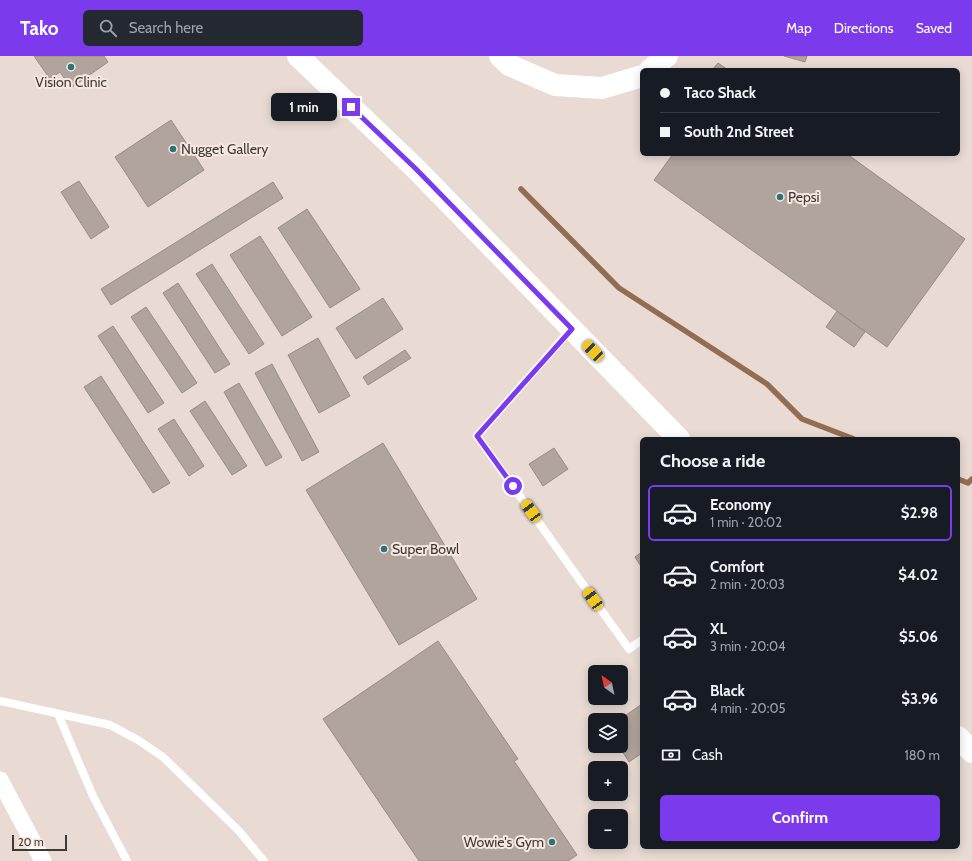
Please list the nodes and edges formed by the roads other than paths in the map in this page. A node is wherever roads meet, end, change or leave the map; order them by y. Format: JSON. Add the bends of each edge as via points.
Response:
{"nodes":[{"id":1,"x":298,"y":56,"type":"edge"},
{"id":2,"x":500,"y":56,"type":"edge"},
{"id":3,"x":667,"y":56,"type":"edge"},
{"id":4,"x":652,"y":68,"type":"edge"},
{"id":5,"x":640,"y":77,"type":"edge"},
{"id":6,"x":572,"y":329,"type":"junction"},
{"id":7,"x":677,"y":437,"type":"edge"},
{"id":8,"x":640,"y":641,"type":"edge"},
{"id":9,"x":0,"y":701,"type":"edge"},
{"id":10,"x":58,"y":714,"type":"junction"},
{"id":11,"x":960,"y":739,"type":"edge"},
{"id":12,"x":972,"y":752,"type":"edge"},
{"id":13,"x":0,"y":780,"type":"edge"},
{"id":14,"x":43,"y":861,"type":"edge"},
{"id":15,"x":127,"y":861,"type":"edge"},
{"id":16,"x":264,"y":861,"type":"edge"}],
"edges":[{"from":1,"to":6,"type":"main road","via":[[416,169]]},
{"from":2,"to":5,"type":"main road","via":[[509,65],[555,85],[602,88]]},
{"from":3,"to":4,"type":"main road"},
{"from":6,"to":7,"type":"main road"},
{"from":6,"to":8,"type":"lane","via":[[477,436],[629,649]]},
{"from":9,"to":10,"type":"lane"},
{"from":10,"to":15,"type":"lane","via":[[93,796]]},
{"from":10,"to":16,"type":"lane","via":[[110,725],[163,757],[239,831]]},
{"from":11,"to":12,"type":"main road"},
{"from":13,"to":14,"type":"street"}]}
